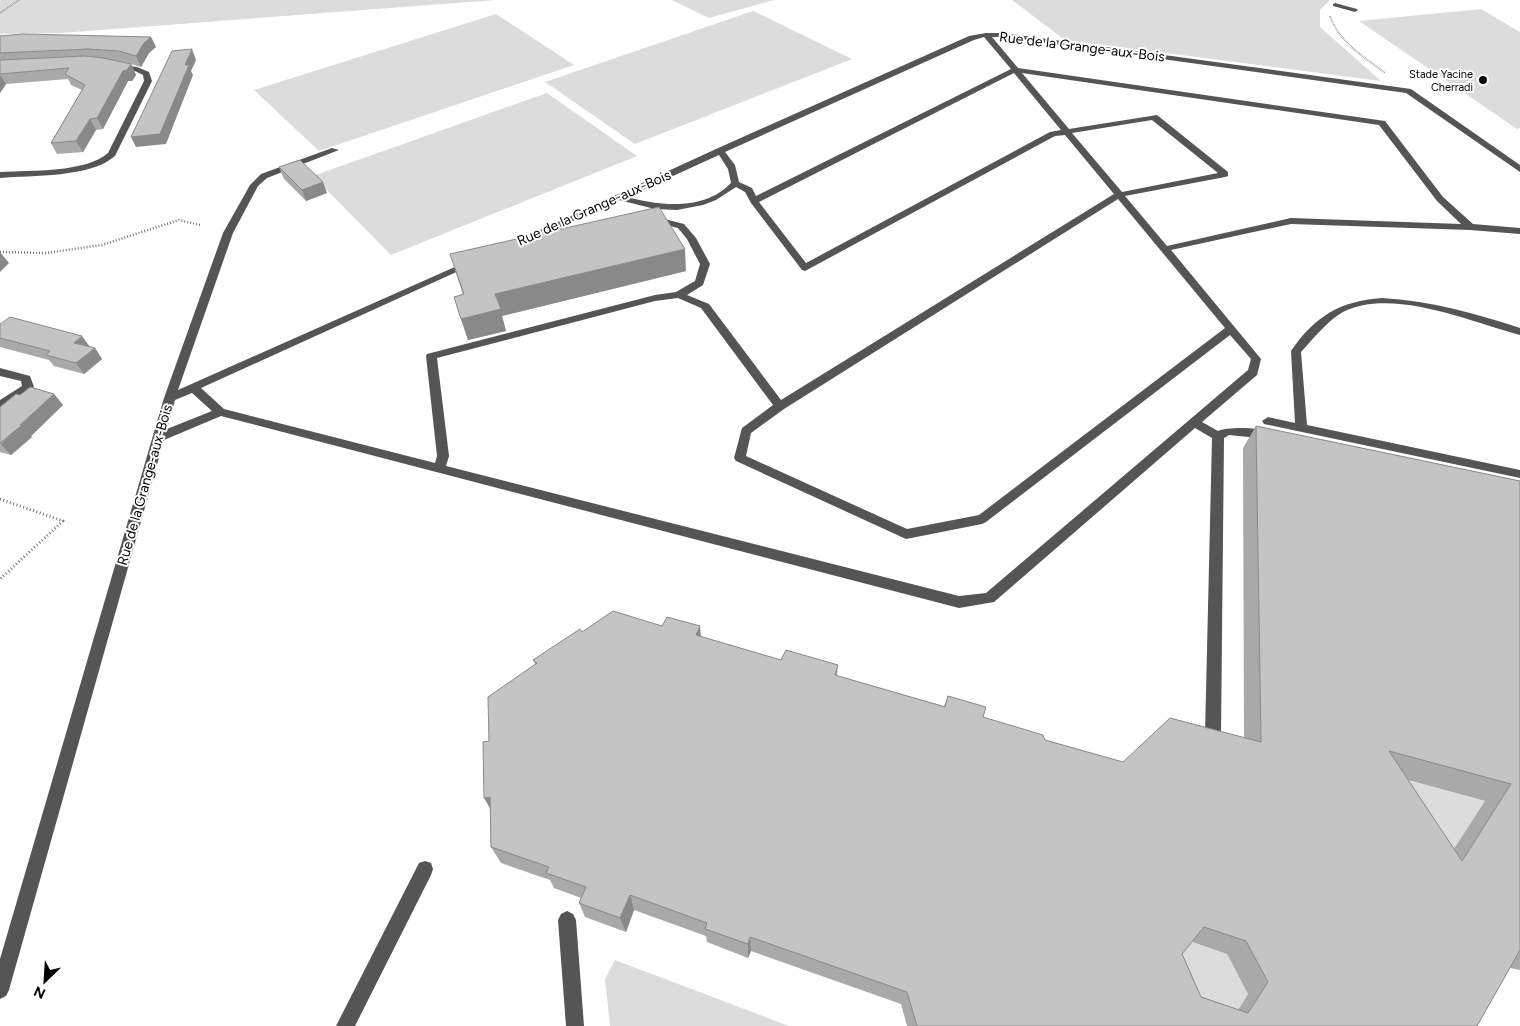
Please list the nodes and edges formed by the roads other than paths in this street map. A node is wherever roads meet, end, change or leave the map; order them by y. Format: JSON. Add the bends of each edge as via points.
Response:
{"nodes":[{"id":1,"x":1335,"y":5,"type":"road end"},
{"id":2,"x":1355,"y":10,"type":"dead end"},
{"id":3,"x":986,"y":35,"type":"junction"},
{"id":4,"x":105,"y":65,"type":"edge"},
{"id":5,"x":1016,"y":70,"type":"junction"},
{"id":6,"x":1066,"y":132,"type":"junction"},
{"id":7,"x":335,"y":150,"type":"dead end"},
{"id":8,"x":719,"y":151,"type":"junction"},
{"id":9,"x":1520,"y":168,"type":"edge"},
{"id":10,"x":0,"y":175,"type":"edge"},
{"id":11,"x":735,"y":183,"type":"junction"},
{"id":12,"x":1119,"y":195,"type":"junction"},
{"id":13,"x":618,"y":197,"type":"junction"},
{"id":14,"x":754,"y":201,"type":"junction"},
{"id":15,"x":642,"y":216,"type":"edge"},
{"id":16,"x":1470,"y":227,"type":"junction"},
{"id":17,"x":1520,"y":231,"type":"edge"},
{"id":18,"x":511,"y":245,"type":"edge"},
{"id":19,"x":1164,"y":249,"type":"junction"},
{"id":20,"x":475,"y":261,"type":"edge"},
{"id":21,"x":679,"y":295,"type":"junction"},
{"id":22,"x":1231,"y":329,"type":"junction"},
{"id":23,"x":1520,"y":332,"type":"edge"},
{"id":24,"x":0,"y":372,"type":"edge"},
{"id":25,"x":193,"y":387,"type":"junction"},
{"id":26,"x":170,"y":398,"type":"junction"},
{"id":27,"x":0,"y":405,"type":"edge"},
{"id":28,"x":780,"y":406,"type":"junction"},
{"id":29,"x":220,"y":412,"type":"junction"},
{"id":30,"x":1268,"y":421,"type":"dead end"},
{"id":31,"x":1194,"y":422,"type":"junction"},
{"id":32,"x":1301,"y":428,"type":"junction"},
{"id":33,"x":1218,"y":436,"type":"junction"},
{"id":34,"x":159,"y":437,"type":"junction"},
{"id":35,"x":1284,"y":438,"type":"edge"},
{"id":36,"x":439,"y":468,"type":"junction"},
{"id":37,"x":1520,"y":474,"type":"edge"},
{"id":38,"x":1213,"y":735,"type":"edge"},
{"id":39,"x":425,"y":869,"type":"dead end"},
{"id":40,"x":567,"y":920,"type":"dead end"},
{"id":41,"x":0,"y":990,"type":"edge"},
{"id":42,"x":345,"y":1026,"type":"edge"},
{"id":43,"x":575,"y":1026,"type":"edge"}],
"edges":[{"from":1,"to":2,"type":"street"},
{"from":3,"to":5,"type":"street"},
{"from":3,"to":8,"type":"street","name":"Rue de la Grange-aux-Bois","via":[[972,38]]},
{"from":3,"to":9,"type":"street","name":"Rue de la Grange-aux-Bois","via":[[1408,91]]},
{"from":4,"to":10,"type":"street","via":[[137,69],[146,74],[148,81],[112,154],[94,165],[77,169]]},
{"from":5,"to":6,"type":"street"},
{"from":5,"to":14,"type":"street"},
{"from":5,"to":16,"type":"street","via":[[1382,122],[1440,199]]},
{"from":6,"to":12,"type":"street"},
{"from":6,"to":12,"type":"street","via":[[1154,117],[1225,174]]},
{"from":6,"to":14,"type":"street","via":[[1053,134],[805,268]]},
{"from":7,"to":26,"type":"street","via":[[280,169],[254,185],[228,234]]},
{"from":8,"to":11,"type":"street","via":[[728,159]]},
{"from":8,"to":13,"type":"street","name":"Rue de la Grange-aux-Bois"},
{"from":11,"to":13,"type":"street","via":[[729,190],[698,205],[682,208],[661,208]]},
{"from":11,"to":14,"type":"street","via":[[749,190]]},
{"from":12,"to":19,"type":"street"},
{"from":12,"to":28,"type":"street"},
{"from":13,"to":18,"type":"street","name":"Rue de la Grange-aux-Bois"},
{"from":15,"to":21,"type":"street","via":[[681,226],[705,264],[699,283]]},
{"from":16,"to":17,"type":"street"},
{"from":16,"to":19,"type":"street","via":[[1291,221]]},
{"from":19,"to":22,"type":"street"},
{"from":20,"to":25,"type":"street","name":"Rue de la Grange-aux-Bois"},
{"from":21,"to":28,"type":"street","via":[[704,306]]},
{"from":21,"to":36,"type":"street","via":[[655,298],[431,356],[443,456]]},
{"from":22,"to":28,"type":"street","via":[[982,519],[906,534],[740,458],[746,431]]},
{"from":22,"to":31,"type":"street","via":[[1256,359],[1253,372]]},
{"from":23,"to":32,"type":"street","via":[[1464,313],[1395,301],[1360,303],[1340,309],[1296,351]]},
{"from":24,"to":27,"type":"street","via":[[26,378],[28,387]]},
{"from":25,"to":26,"type":"street","name":"Rue de la Grange-aux-Bois"},
{"from":25,"to":29,"type":"street"},
{"from":26,"to":34,"type":"street","name":"Rue de la Grange-aux-Bois"},
{"from":29,"to":34,"type":"street"},
{"from":29,"to":36,"type":"street"},
{"from":30,"to":32,"type":"street"},
{"from":31,"to":33,"type":"street"},
{"from":31,"to":36,"type":"street","via":[[989,598],[958,602]]},
{"from":32,"to":37,"type":"street"},
{"from":33,"to":35,"type":"street","via":[[1228,430]]},
{"from":33,"to":38,"type":"street"},
{"from":34,"to":41,"type":"street","name":"Rue de la Grange-aux-Bois"},
{"from":39,"to":42,"type":"street"},
{"from":40,"to":43,"type":"street"}]}
